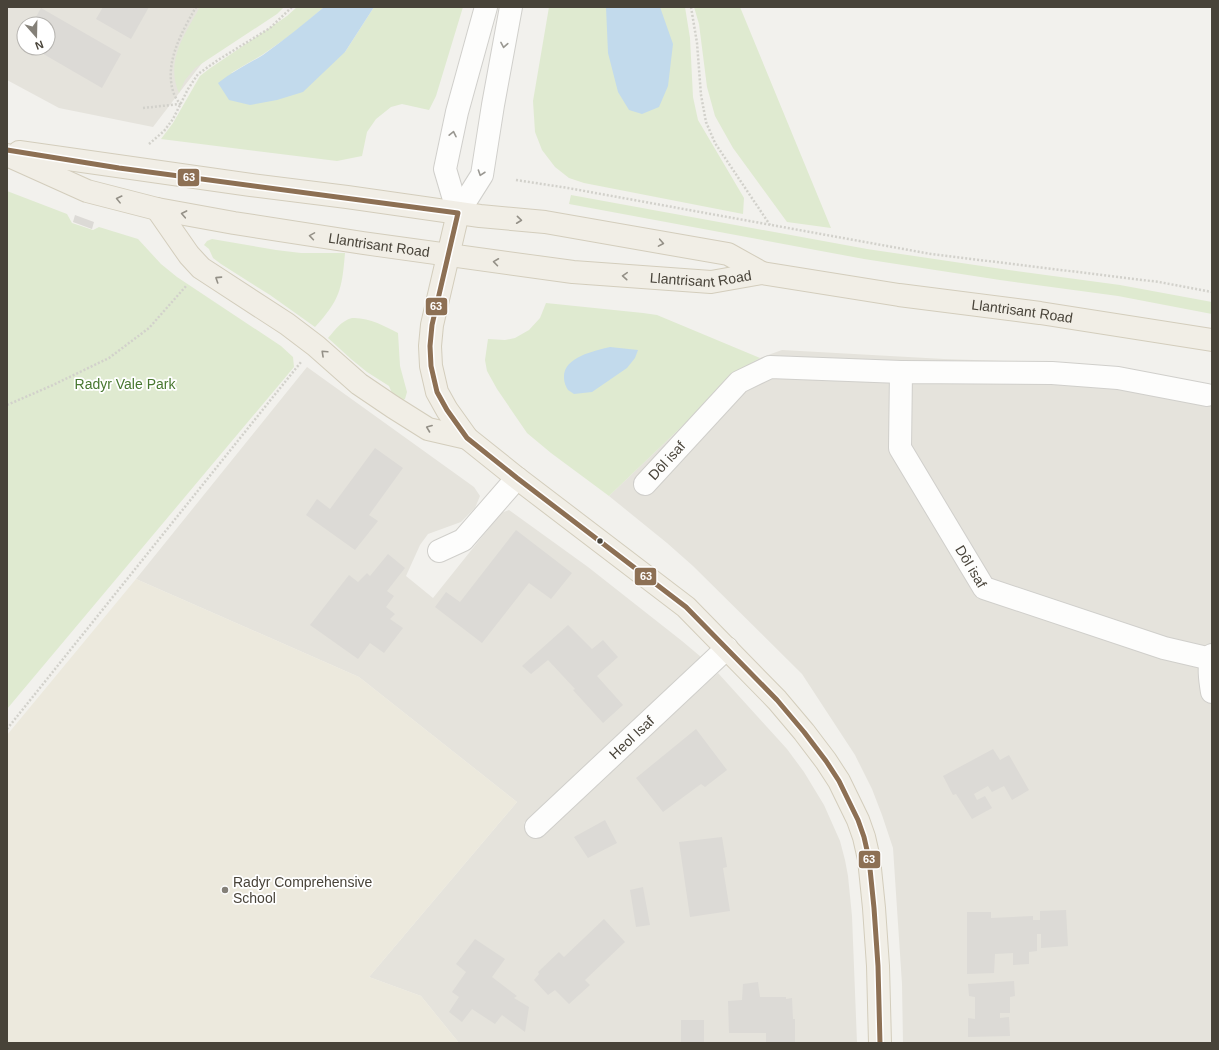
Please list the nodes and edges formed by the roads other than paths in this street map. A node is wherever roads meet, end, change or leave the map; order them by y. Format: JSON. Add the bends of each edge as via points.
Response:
{"nodes":[{"id":1,"x":486,"y":7,"type":"edge"},
{"id":2,"x":511,"y":7,"type":"edge"},
{"id":3,"x":7,"y":150,"type":"edge"},
{"id":4,"x":7,"y":155,"type":"edge"},
{"id":5,"x":157,"y":209,"type":"junction"},
{"id":6,"x":458,"y":213,"type":"junction"},
{"id":7,"x":448,"y":255,"type":"junction"},
{"id":8,"x":762,"y":273,"type":"junction"},
{"id":9,"x":1212,"y":340,"type":"edge"},
{"id":10,"x":901,"y":372,"type":"junction"},
{"id":11,"x":1207,"y":395,"type":"dead end"},
{"id":12,"x":467,"y":438,"type":"junction"},
{"id":13,"x":517,"y":478,"type":"junction"},
{"id":14,"x":645,"y":484,"type":"dead end"},
{"id":15,"x":439,"y":551,"type":"dead end"},
{"id":16,"x":727,"y":648,"type":"junction"},
{"id":17,"x":1211,"y":657,"type":"edge"},
{"id":18,"x":1212,"y":692,"type":"edge"},
{"id":19,"x":536,"y":827,"type":"dead end"},
{"id":20,"x":880,"y":1043,"type":"edge"}],
"edges":[{"from":6,"to":1,"type":"street","one_way":true,"via":[[445,169],[457,112]]},
{"from":2,"to":6,"type":"street","one_way":true,"via":[[482,175]]},
{"from":3,"to":6,"type":"main road","name":"Llantrisant Road"},
{"from":5,"to":4,"type":"main road","name":"Llantrisant Road","one_way":true,"via":[[87,191]]},
{"from":7,"to":5,"type":"main road","name":"Llantrisant Road","one_way":true,"via":[[242,225]]},
{"from":12,"to":5,"type":"main road","one_way":true,"via":[[428,429],[393,407],[359,384],[287,324],[200,268]]},
{"from":6,"to":7,"type":"main road"},
{"from":6,"to":8,"type":"main road","name":"Llantrisant Road","one_way":true,"via":[[545,222],[728,254]]},
{"from":8,"to":7,"type":"main road","name":"Llantrisant Road","one_way":true,"via":[[711,282],[573,272]]},
{"from":7,"to":12,"type":"main road","via":[[432,325],[431,366],[437,392]]},
{"from":8,"to":9,"type":"main road","name":"Llantrisant Road"},
{"from":10,"to":11,"type":"street","name":"Dôl isaf","via":[[1052,373],[1118,378]]},
{"from":10,"to":14,"type":"street","name":"Dôl isaf","via":[[770,367],[739,382]]},
{"from":10,"to":17,"type":"street","name":"Dôl isaf","via":[[900,448],[984,588],[1164,648]]},
{"from":12,"to":13,"type":"main road"},
{"from":13,"to":15,"type":"street","via":[[463,540]]},
{"from":13,"to":16,"type":"main road","via":[[670,594]]},
{"from":16,"to":19,"type":"street","name":"Heol Isaf"},
{"from":16,"to":20,"type":"main road","via":[[777,700],[813,744],[839,781],[858,820],[869,859],[873,893]]},
{"from":17,"to":18,"type":"street"}]}
